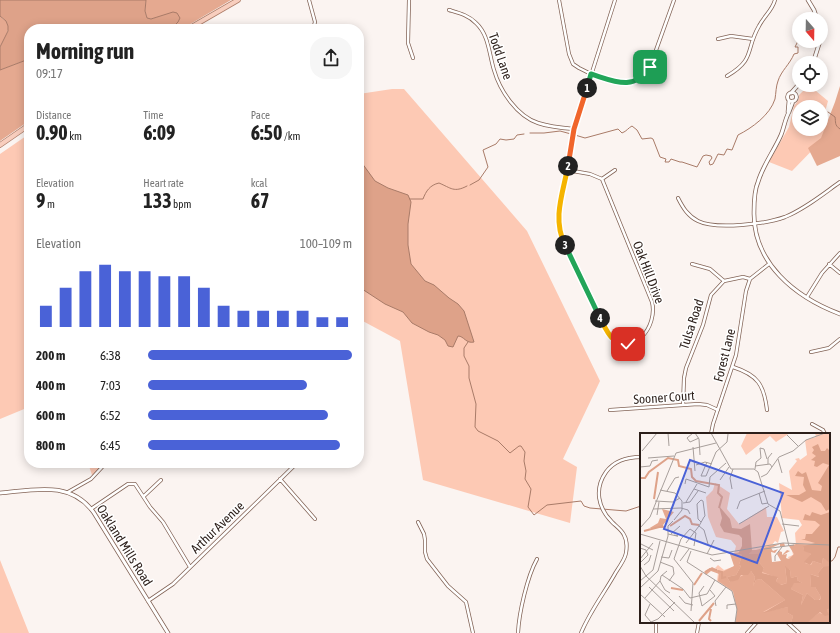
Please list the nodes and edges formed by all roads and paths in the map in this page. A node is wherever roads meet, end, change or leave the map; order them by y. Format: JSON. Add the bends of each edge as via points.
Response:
{"nodes":[{"id":1,"x":238,"y":0,"type":"edge"},
{"id":2,"x":309,"y":0,"type":"edge"},
{"id":3,"x":410,"y":0,"type":"edge"},
{"id":4,"x":559,"y":0,"type":"edge"},
{"id":5,"x":615,"y":0,"type":"edge"},
{"id":6,"x":674,"y":0,"type":"edge"},
{"id":7,"x":775,"y":0,"type":"edge"},
{"id":8,"x":808,"y":0,"type":"edge"},
{"id":9,"x":449,"y":10,"type":"dead end"},
{"id":10,"x":815,"y":12,"type":"edge"},
{"id":11,"x":197,"y":24,"type":"edge"},
{"id":12,"x":314,"y":24,"type":"edge"},
{"id":13,"x":718,"y":39,"type":"dead end"},
{"id":14,"x":752,"y":39,"type":"junction"},
{"id":15,"x":413,"y":58,"type":"dead end"},
{"id":16,"x":591,"y":74,"type":"junction"},
{"id":17,"x":727,"y":76,"type":"dead end"},
{"id":18,"x":797,"y":92,"type":"edge"},
{"id":19,"x":791,"y":93,"type":"joint"},
{"id":20,"x":796,"y":96,"type":"junction"},
{"id":21,"x":791,"y":101,"type":"junction"},
{"id":22,"x":24,"y":128,"type":"edge"},
{"id":23,"x":574,"y":129,"type":"junction"},
{"id":24,"x":0,"y":145,"type":"edge"},
{"id":25,"x":567,"y":170,"type":"junction"},
{"id":26,"x":615,"y":170,"type":"dead end"},
{"id":27,"x":602,"y":179,"type":"junction"},
{"id":28,"x":840,"y":182,"type":"edge"},
{"id":29,"x":678,"y":198,"type":"dead end"},
{"id":30,"x":754,"y":223,"type":"junction"},
{"id":31,"x":840,"y":254,"type":"edge"},
{"id":32,"x":692,"y":264,"type":"dead end"},
{"id":33,"x":769,"y":264,"type":"junction"},
{"id":34,"x":829,"y":264,"type":"junction"},
{"id":35,"x":840,"y":273,"type":"edge"},
{"id":36,"x":750,"y":279,"type":"junction"},
{"id":37,"x":724,"y":280,"type":"junction"},
{"id":38,"x":807,"y":297,"type":"junction"},
{"id":39,"x":840,"y":314,"type":"edge"},
{"id":40,"x":840,"y":339,"type":"edge"},
{"id":41,"x":812,"y":352,"type":"dead end"},
{"id":42,"x":733,"y":367,"type":"junction"},
{"id":43,"x":683,"y":405,"type":"junction"},
{"id":44,"x":610,"y":410,"type":"dead end"},
{"id":45,"x":718,"y":410,"type":"junction"},
{"id":46,"x":767,"y":410,"type":"dead end"},
{"id":47,"x":812,"y":424,"type":"dead end"},
{"id":48,"x":711,"y":433,"type":"edge"},
{"id":49,"x":825,"y":433,"type":"edge"},
{"id":50,"x":640,"y":457,"type":"edge"},
{"id":51,"x":101,"y":468,"type":"edge"},
{"id":52,"x":292,"y":468,"type":"edge"},
{"id":53,"x":161,"y":480,"type":"dead end"},
{"id":54,"x":280,"y":480,"type":"junction"},
{"id":55,"x":68,"y":492,"type":"junction"},
{"id":56,"x":0,"y":493,"type":"edge"},
{"id":57,"x":144,"y":496,"type":"junction"},
{"id":58,"x":91,"y":509,"type":"junction"},
{"id":59,"x":315,"y":519,"type":"dead end"},
{"id":60,"x":418,"y":522,"type":"dead end"},
{"id":61,"x":537,"y":559,"type":"dead end"},
{"id":62,"x":190,"y":567,"type":"junction"},
{"id":63,"x":148,"y":601,"type":"junction"},
{"id":64,"x":699,"y":623,"type":"edge"},
{"id":65,"x":756,"y":623,"type":"edge"},
{"id":66,"x":788,"y":623,"type":"edge"},
{"id":67,"x":168,"y":633,"type":"edge"},
{"id":68,"x":473,"y":633,"type":"edge"},
{"id":69,"x":518,"y":633,"type":"edge"},
{"id":70,"x":581,"y":633,"type":"edge"},
{"id":71,"x":697,"y":633,"type":"edge"},
{"id":72,"x":747,"y":633,"type":"edge"},
{"id":73,"x":799,"y":633,"type":"edge"}],
"edges":[{"from":1,"to":11,"type":"main road"},
{"from":2,"to":12,"type":"street"},
{"from":3,"to":15,"type":"street","via":[[408,43]]},
{"from":4,"to":16,"type":"street","via":[[571,61]]},
{"from":5,"to":16,"type":"street","name":"Oak Hill Drive"},
{"from":6,"to":16,"type":"street","via":[[650,67],[643,76],[626,83]]},
{"from":7,"to":14,"type":"street"},
{"from":8,"to":10,"type":"street"},
{"from":9,"to":23,"type":"street","name":"Todd Lane","via":[[468,16],[482,30],[487,39],[499,83],[521,112],[537,123]]},
{"from":13,"to":14,"type":"street","via":[[731,36]]},
{"from":14,"to":17,"type":"street","via":[[746,60]]},
{"from":16,"to":23,"type":"street","name":"Oak Hill Drive"},
{"from":18,"to":20,"type":"street"},
{"from":19,"to":20,"type":"street"},
{"from":19,"to":21,"type":"street","via":[[787,97]]},
{"from":20,"to":21,"type":"street","via":[[796,99]]},
{"from":21,"to":30,"type":"street","via":[[781,135],[757,183],[754,196]]},
{"from":22,"to":24,"type":"main road"},
{"from":23,"to":25,"type":"street","name":"Oak Hill Drive"},
{"from":25,"to":27,"type":"street"},
{"from":25,"to":27,"type":"street","name":"Oak Hill Drive","via":[[558,217],[560,234],[610,337],[621,343],[632,344],[648,330],[654,309]]},
{"from":26,"to":27,"type":"street"},
{"from":28,"to":30,"type":"street","via":[[796,212],[785,217]]},
{"from":29,"to":30,"type":"street","via":[[686,212],[707,224],[721,226]]},
{"from":30,"to":33,"type":"street","via":[[760,247]]},
{"from":31,"to":34,"type":"street"},
{"from":32,"to":37,"type":"street","via":[[710,269]]},
{"from":33,"to":36,"type":"street"},
{"from":33,"to":38,"type":"street","via":[[784,280]]},
{"from":34,"to":35,"type":"street"},
{"from":34,"to":38,"type":"street"},
{"from":36,"to":37,"type":"street","via":[[743,277]]},
{"from":36,"to":42,"type":"street","name":"Forest Lane"},
{"from":37,"to":43,"type":"street","name":"Tulsa Road","via":[[711,294],[703,325],[686,368]]},
{"from":38,"to":39,"type":"street"},
{"from":40,"to":41,"type":"street","via":[[829,348]]},
{"from":42,"to":45,"type":"street","name":"Forest Lane"},
{"from":42,"to":46,"type":"street","via":[[747,372],[759,383]]},
{"from":43,"to":44,"type":"street","name":"Sooner Court"},
{"from":43,"to":45,"type":"street","name":"Sooner Court","via":[[702,404]]},
{"from":45,"to":48,"type":"street","name":"Forest Lane"},
{"from":47,"to":49,"type":"street"},
{"from":50,"to":70,"type":"street","via":[[619,461],[609,469],[600,484],[600,503],[604,513],[624,534],[626,555]]},
{"from":51,"to":55,"type":"street","via":[[91,479]]},
{"from":52,"to":54,"type":"street","name":"Arthur Avenue"},
{"from":53,"to":57,"type":"street"},
{"from":54,"to":59,"type":"street"},
{"from":54,"to":62,"type":"street","name":"Arthur Avenue"},
{"from":55,"to":56,"type":"street","name":"Oakland Mills Road","via":[[50,489]]},
{"from":55,"to":58,"type":"street","name":"Oakland Mills Road","via":[[79,497]]},
{"from":57,"to":58,"type":"street","via":[[133,483]]},
{"from":57,"to":62,"type":"street"},
{"from":58,"to":63,"type":"street","name":"Oakland Mills Road"},
{"from":60,"to":68,"type":"street","via":[[425,538],[427,559],[448,586],[466,602]]},
{"from":61,"to":69,"type":"street","via":[[523,603]]},
{"from":62,"to":63,"type":"street","name":"Arthur Avenue","via":[[170,587]]},
{"from":63,"to":67,"type":"street","name":"Oakland Mills Road"},
{"from":64,"to":71,"type":"street"},
{"from":65,"to":72,"type":"street"},
{"from":66,"to":73,"type":"street"}]}
